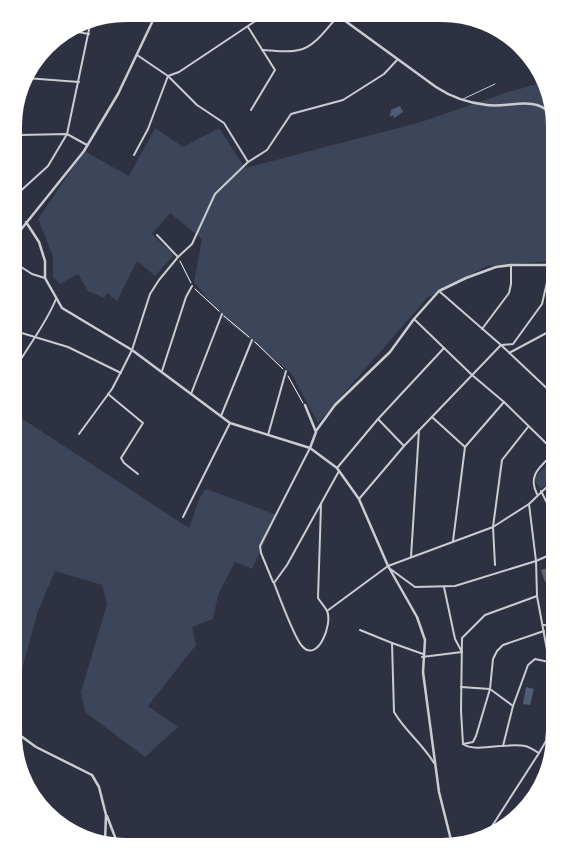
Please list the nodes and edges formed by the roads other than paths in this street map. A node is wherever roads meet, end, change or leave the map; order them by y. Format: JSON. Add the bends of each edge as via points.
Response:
{"nodes":[{"id":1,"x":153,"y":21,"type":"edge"},
{"id":2,"x":256,"y":21,"type":"edge"},
{"id":3,"x":333,"y":21,"type":"edge"},
{"id":4,"x":346,"y":21,"type":"edge"},
{"id":5,"x":248,"y":26,"type":"junction"},
{"id":6,"x":90,"y":28,"type":"edge"},
{"id":7,"x":80,"y":32,"type":"edge"},
{"id":8,"x":89,"y":34,"type":"junction"},
{"id":9,"x":262,"y":50,"type":"junction"},
{"id":10,"x":136,"y":55,"type":"junction"},
{"id":11,"x":398,"y":60,"type":"junction"},
{"id":12,"x":168,"y":76,"type":"junction"},
{"id":13,"x":33,"y":78,"type":"edge"},
{"id":14,"x":79,"y":82,"type":"junction"},
{"id":15,"x":494,"y":84,"type":"dead end"},
{"id":16,"x":461,"y":99,"type":"junction"},
{"id":17,"x":545,"y":107,"type":"edge"},
{"id":18,"x":251,"y":110,"type":"dead end"},
{"id":19,"x":67,"y":134,"type":"junction"},
{"id":20,"x":21,"y":135,"type":"edge"},
{"id":21,"x":87,"y":145,"type":"junction"},
{"id":22,"x":134,"y":155,"type":"dead end"},
{"id":23,"x":248,"y":162,"type":"junction"},
{"id":24,"x":21,"y":191,"type":"edge"},
{"id":25,"x":26,"y":222,"type":"junction"},
{"id":26,"x":21,"y":229,"type":"edge"},
{"id":27,"x":157,"y":235,"type":"dead end"},
{"id":28,"x":178,"y":257,"type":"junction"},
{"id":29,"x":510,"y":265,"type":"junction"},
{"id":30,"x":547,"y":265,"type":"edge"},
{"id":31,"x":21,"y":267,"type":"edge"},
{"id":32,"x":45,"y":278,"type":"junction"},
{"id":33,"x":547,"y":282,"type":"edge"},
{"id":34,"x":192,"y":286,"type":"road end"},
{"id":35,"x":439,"y":291,"type":"junction"},
{"id":36,"x":57,"y":298,"type":"junction"},
{"id":37,"x":222,"y":314,"type":"road end"},
{"id":38,"x":414,"y":319,"type":"junction"},
{"id":39,"x":482,"y":329,"type":"junction"},
{"id":40,"x":21,"y":332,"type":"edge"},
{"id":41,"x":547,"y":333,"type":"edge"},
{"id":42,"x":34,"y":337,"type":"junction"},
{"id":43,"x":252,"y":340,"type":"road end"},
{"id":44,"x":501,"y":345,"type":"junction"},
{"id":45,"x":444,"y":348,"type":"junction"},
{"id":46,"x":132,"y":350,"type":"junction"},
{"id":47,"x":509,"y":353,"type":"junction"},
{"id":48,"x":21,"y":359,"type":"edge"},
{"id":49,"x":162,"y":371,"type":"junction"},
{"id":50,"x":286,"y":371,"type":"road end"},
{"id":51,"x":121,"y":373,"type":"junction"},
{"id":52,"x":472,"y":375,"type":"junction"},
{"id":53,"x":547,"y":388,"type":"edge"},
{"id":54,"x":108,"y":394,"type":"junction"},
{"id":55,"x":192,"y":394,"type":"junction"},
{"id":56,"x":504,"y":402,"type":"junction"},
{"id":57,"x":305,"y":405,"type":"road end"},
{"id":58,"x":221,"y":416,"type":"junction"},
{"id":59,"x":432,"y":417,"type":"junction"},
{"id":60,"x":378,"y":419,"type":"junction"},
{"id":61,"x":230,"y":423,"type":"junction"},
{"id":62,"x":528,"y":427,"type":"junction"},
{"id":63,"x":419,"y":430,"type":"junction"},
{"id":64,"x":316,"y":432,"type":"junction"},
{"id":65,"x":79,"y":434,"type":"dead end"},
{"id":66,"x":268,"y":435,"type":"junction"},
{"id":67,"x":547,"y":445,"type":"edge"},
{"id":68,"x":404,"y":446,"type":"junction"},
{"id":69,"x":465,"y":447,"type":"junction"},
{"id":70,"x":310,"y":448,"type":"junction"},
{"id":71,"x":547,"y":460,"type":"edge"},
{"id":72,"x":338,"y":470,"type":"junction"},
{"id":73,"x":138,"y":474,"type":"dead end"},
{"id":74,"x":547,"y":486,"type":"edge"},
{"id":75,"x":541,"y":491,"type":"junction"},
{"id":76,"x":537,"y":494,"type":"junction"},
{"id":77,"x":358,"y":499,"type":"junction"},
{"id":78,"x":547,"y":503,"type":"edge"},
{"id":79,"x":529,"y":504,"type":"junction"},
{"id":80,"x":321,"y":505,"type":"junction"},
{"id":81,"x":183,"y":517,"type":"dead end"},
{"id":82,"x":492,"y":527,"type":"junction"},
{"id":83,"x":453,"y":541,"type":"junction"},
{"id":84,"x":547,"y":556,"type":"edge"},
{"id":85,"x":411,"y":557,"type":"junction"},
{"id":86,"x":536,"y":561,"type":"junction"},
{"id":87,"x":495,"y":565,"type":"dead end"},
{"id":88,"x":388,"y":566,"type":"junction"},
{"id":89,"x":274,"y":583,"type":"junction"},
{"id":90,"x":444,"y":587,"type":"junction"},
{"id":91,"x":537,"y":596,"type":"junction"},
{"id":92,"x":327,"y":611,"type":"junction"},
{"id":93,"x":543,"y":625,"type":"junction"},
{"id":94,"x":547,"y":625,"type":"edge"},
{"id":95,"x":360,"y":630,"type":"dead end"},
{"id":96,"x":544,"y":631,"type":"junction"},
{"id":97,"x":392,"y":643,"type":"junction"},
{"id":98,"x":547,"y":650,"type":"edge"},
{"id":99,"x":462,"y":652,"type":"junction"},
{"id":100,"x":422,"y":656,"type":"junction"},
{"id":101,"x":547,"y":662,"type":"edge"},
{"id":102,"x":461,"y":687,"type":"junction"},
{"id":103,"x":490,"y":689,"type":"junction"},
{"id":104,"x":513,"y":706,"type":"junction"},
{"id":105,"x":547,"y":734,"type":"edge"},
{"id":106,"x":21,"y":736,"type":"edge"},
{"id":107,"x":463,"y":744,"type":"junction"},
{"id":108,"x":504,"y":746,"type":"junction"},
{"id":109,"x":540,"y":753,"type":"junction"},
{"id":110,"x":436,"y":766,"type":"junction"},
{"id":111,"x":106,"y":815,"type":"junction"},
{"id":112,"x":492,"y":826,"type":"edge"},
{"id":113,"x":105,"y":836,"type":"edge"},
{"id":114,"x":115,"y":838,"type":"edge"},
{"id":115,"x":451,"y":839,"type":"edge"}],
"edges":[{"from":1,"to":10,"type":"street"},
{"from":2,"to":5,"type":"street"},
{"from":3,"to":9,"type":"street","via":[[312,44],[297,51]]},
{"from":4,"to":11,"type":"street"},
{"from":5,"to":9,"type":"street"},
{"from":5,"to":12,"type":"street","via":[[179,72]]},
{"from":6,"to":8,"type":"street"},
{"from":7,"to":8,"type":"street"},
{"from":8,"to":14,"type":"street"},
{"from":9,"to":18,"type":"street","via":[[275,70]]},
{"from":10,"to":12,"type":"street"},
{"from":10,"to":21,"type":"street","via":[[118,94]]},
{"from":11,"to":16,"type":"street","via":[[444,92]]},
{"from":11,"to":23,"type":"street","via":[[384,74],[343,100],[291,114],[272,144],[261,155]]},
{"from":12,"to":22,"type":"street","via":[[148,129]]},
{"from":12,"to":23,"type":"street","via":[[197,105],[224,123]]},
{"from":13,"to":14,"type":"street"},
{"from":14,"to":19,"type":"street"},
{"from":15,"to":16,"type":"lane"},
{"from":16,"to":17,"type":"street","via":[[488,106],[534,103]]},
{"from":19,"to":20,"type":"street"},
{"from":19,"to":21,"type":"street"},
{"from":19,"to":24,"type":"street","via":[[48,166]]},
{"from":21,"to":25,"type":"street"},
{"from":23,"to":28,"type":"street","via":[[215,194],[192,244]]},
{"from":25,"to":26,"type":"street"},
{"from":25,"to":32,"type":"street","via":[[40,242],[45,261]]},
{"from":27,"to":28,"type":"street"},
{"from":28,"to":46,"type":"street","via":[[150,294]]},
{"from":29,"to":30,"type":"street"},
{"from":29,"to":35,"type":"street","via":[[473,275]]},
{"from":29,"to":39,"type":"street","via":[[510,290]]},
{"from":31,"to":32,"type":"street"},
{"from":32,"to":36,"type":"street"},
{"from":33,"to":44,"type":"street","via":[[542,304],[514,344]]},
{"from":34,"to":49,"type":"street"},
{"from":35,"to":38,"type":"street"},
{"from":35,"to":39,"type":"street"},
{"from":36,"to":42,"type":"street","via":[[49,316]]},
{"from":36,"to":46,"type":"street","via":[[62,308]]},
{"from":37,"to":55,"type":"street"},
{"from":38,"to":45,"type":"street"},
{"from":38,"to":64,"type":"street","via":[[390,352],[335,405]]},
{"from":39,"to":44,"type":"street"},
{"from":40,"to":42,"type":"street"},
{"from":41,"to":47,"type":"street"},
{"from":42,"to":48,"type":"street"},
{"from":42,"to":51,"type":"street","via":[[68,347]]},
{"from":43,"to":58,"type":"street"},
{"from":44,"to":47,"type":"street"},
{"from":44,"to":52,"type":"street"},
{"from":45,"to":52,"type":"street"},
{"from":45,"to":60,"type":"street"},
{"from":46,"to":49,"type":"street"},
{"from":46,"to":51,"type":"street"},
{"from":47,"to":53,"type":"street"},
{"from":49,"to":55,"type":"street"},
{"from":50,"to":66,"type":"street"},
{"from":51,"to":54,"type":"street"},
{"from":52,"to":56,"type":"street"},
{"from":52,"to":59,"type":"street"},
{"from":54,"to":65,"type":"street"},
{"from":54,"to":73,"type":"street","via":[[143,423],[121,458]]},
{"from":55,"to":58,"type":"street"},
{"from":56,"to":62,"type":"street"},
{"from":56,"to":69,"type":"street"},
{"from":57,"to":64,"type":"street"},
{"from":58,"to":61,"type":"street"},
{"from":59,"to":63,"type":"street"},
{"from":59,"to":69,"type":"street"},
{"from":60,"to":68,"type":"street"},
{"from":60,"to":72,"type":"street"},
{"from":61,"to":66,"type":"street"},
{"from":61,"to":81,"type":"street"},
{"from":62,"to":67,"type":"street"},
{"from":62,"to":82,"type":"street","via":[[502,460]]},
{"from":63,"to":68,"type":"street"},
{"from":63,"to":85,"type":"street"},
{"from":64,"to":70,"type":"street"},
{"from":66,"to":70,"type":"street"},
{"from":68,"to":77,"type":"street"},
{"from":69,"to":83,"type":"street"},
{"from":70,"to":72,"type":"street"},
{"from":70,"to":89,"type":"street","via":[[260,546],[260,553]]},
{"from":71,"to":76,"type":"street","via":[[535,474],[533,486]]},
{"from":72,"to":77,"type":"street"},
{"from":72,"to":80,"type":"street"},
{"from":74,"to":75,"type":"street"},
{"from":75,"to":76,"type":"street"},
{"from":75,"to":78,"type":"street"},
{"from":76,"to":79,"type":"street"},
{"from":77,"to":88,"type":"street"},
{"from":79,"to":82,"type":"street"},
{"from":79,"to":86,"type":"street"},
{"from":80,"to":89,"type":"street","via":[[285,569]]},
{"from":80,"to":92,"type":"street","via":[[318,598]]},
{"from":82,"to":83,"type":"street"},
{"from":82,"to":87,"type":"street"},
{"from":83,"to":85,"type":"street"},
{"from":84,"to":86,"type":"street"},
{"from":85,"to":88,"type":"street"},
{"from":86,"to":90,"type":"street","via":[[455,586]]},
{"from":86,"to":91,"type":"street"},
{"from":88,"to":90,"type":"street","via":[[415,587]]},
{"from":88,"to":92,"type":"street"},
{"from":88,"to":100,"type":"street","via":[[417,617],[425,640]]},
{"from":89,"to":92,"type":"street","via":[[302,647],[314,649],[320,645],[325,636]]},
{"from":90,"to":99,"type":"street","via":[[456,639]]},
{"from":91,"to":93,"type":"street"},
{"from":91,"to":99,"type":"street","via":[[485,615],[462,638]]},
{"from":93,"to":94,"type":"street"},
{"from":93,"to":96,"type":"street"},
{"from":95,"to":97,"type":"street"},
{"from":96,"to":98,"type":"street"},
{"from":96,"to":103,"type":"street","via":[[503,645],[497,651],[493,659]]},
{"from":97,"to":100,"type":"street"},
{"from":97,"to":110,"type":"street","via":[[394,712],[399,721],[419,740]]},
{"from":99,"to":100,"type":"street"},
{"from":99,"to":102,"type":"street"},
{"from":100,"to":110,"type":"street"},
{"from":101,"to":104,"type":"street","via":[[535,659],[528,665]]},
{"from":102,"to":103,"type":"street"},
{"from":102,"to":107,"type":"street"},
{"from":103,"to":104,"type":"street"},
{"from":103,"to":107,"type":"street","via":[[476,736],[473,742]]},
{"from":104,"to":108,"type":"street"},
{"from":105,"to":109,"type":"street"},
{"from":106,"to":111,"type":"street","via":[[92,776],[99,787]]},
{"from":107,"to":108,"type":"street","via":[[471,748]]},
{"from":108,"to":109,"type":"street","via":[[524,746]]},
{"from":109,"to":112,"type":"street"},
{"from":110,"to":115,"type":"street","via":[[439,792]]},
{"from":111,"to":113,"type":"street"},
{"from":111,"to":114,"type":"street"}]}
